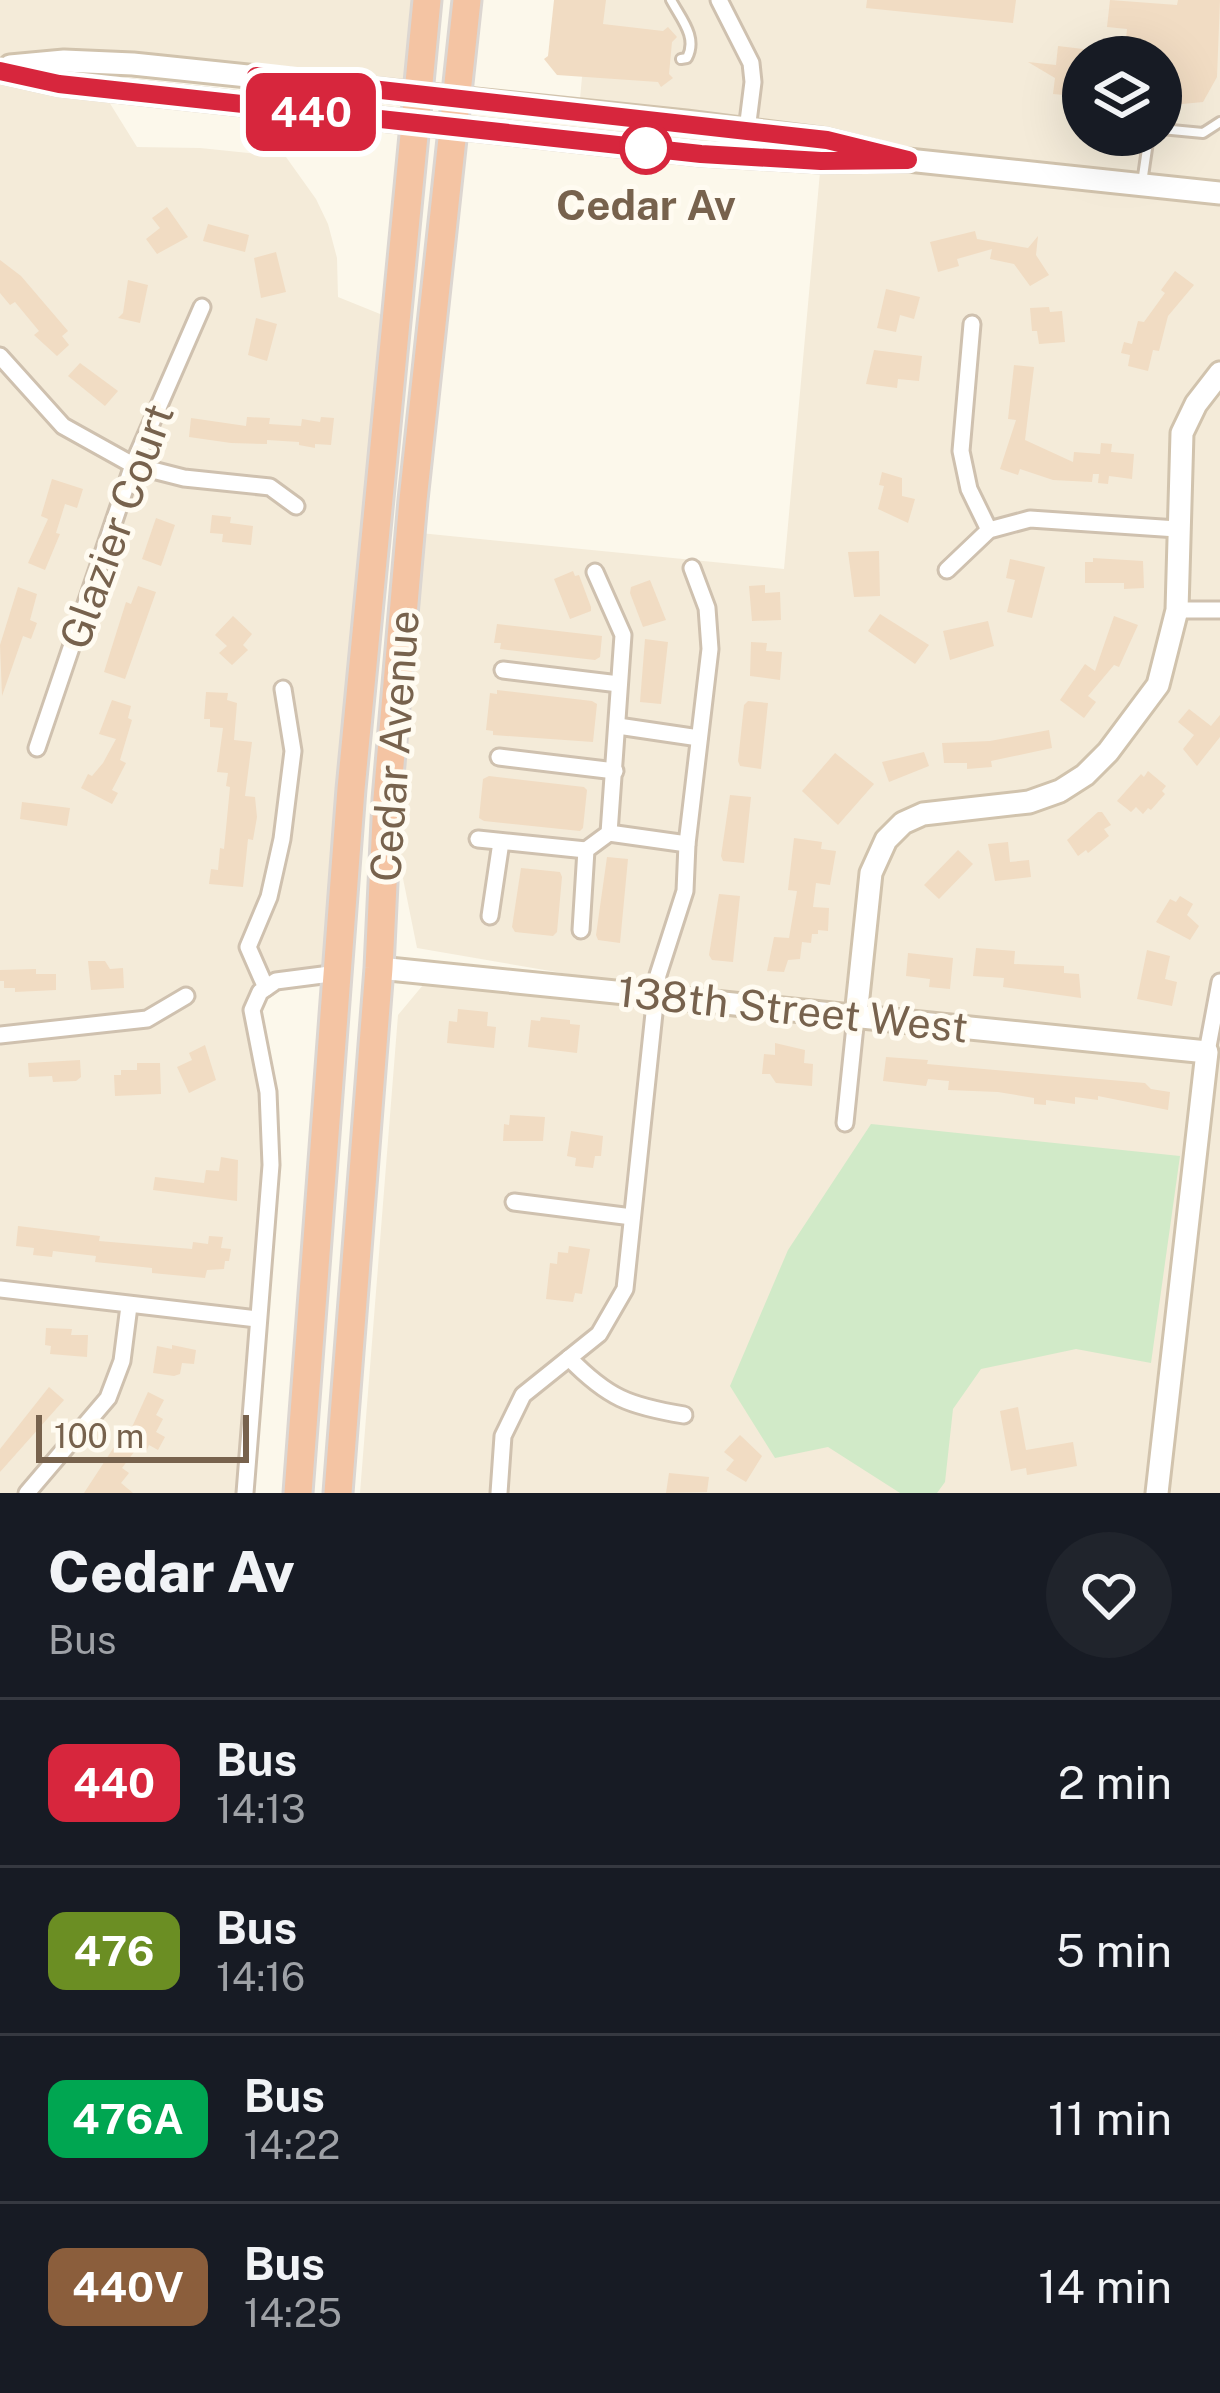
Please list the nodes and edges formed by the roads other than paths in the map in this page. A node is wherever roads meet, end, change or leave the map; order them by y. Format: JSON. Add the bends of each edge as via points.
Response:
{"nodes":[{"id":1,"x":427,"y":0,"type":"edge"},
{"id":2,"x":467,"y":0,"type":"edge"},
{"id":3,"x":671,"y":0,"type":"edge"},
{"id":4,"x":719,"y":0,"type":"edge"},
{"id":5,"x":681,"y":59,"type":"dead end"},
{"id":6,"x":0,"y":69,"type":"edge"},
{"id":7,"x":418,"y":93,"type":"junction"},
{"id":8,"x":457,"y":97,"type":"junction"},
{"id":9,"x":1220,"y":122,"type":"edge"},
{"id":10,"x":415,"y":123,"type":"junction"},
{"id":11,"x":454,"y":127,"type":"junction"},
{"id":12,"x":747,"y":130,"type":"junction"},
{"id":13,"x":1182,"y":132,"type":"edge"},
{"id":14,"x":1146,"y":156,"type":"edge"},
{"id":15,"x":908,"y":160,"type":"junction"},
{"id":16,"x":1142,"y":184,"type":"junction"},
{"id":17,"x":1220,"y":193,"type":"edge"},
{"id":18,"x":202,"y":307,"type":"dead end"},
{"id":19,"x":973,"y":323,"type":"dead end"},
{"id":20,"x":0,"y":358,"type":"edge"},
{"id":21,"x":1220,"y":373,"type":"edge"},
{"id":22,"x":133,"y":465,"type":"junction"},
{"id":23,"x":296,"y":506,"type":"dead end"},
{"id":24,"x":1177,"y":529,"type":"junction"},
{"id":25,"x":989,"y":530,"type":"junction"},
{"id":26,"x":692,"y":568,"type":"dead end"},
{"id":27,"x":947,"y":570,"type":"dead end"},
{"id":28,"x":595,"y":572,"type":"dead end"},
{"id":29,"x":1177,"y":610,"type":"junction"},
{"id":30,"x":1220,"y":610,"type":"edge"},
{"id":31,"x":502,"y":670,"type":"dead end"},
{"id":32,"x":619,"y":684,"type":"junction"},
{"id":33,"x":283,"y":689,"type":"dead end"},
{"id":34,"x":618,"y":726,"type":"junction"},
{"id":35,"x":700,"y":738,"type":"junction"},
{"id":36,"x":37,"y":748,"type":"dead end"},
{"id":37,"x":499,"y":757,"type":"dead end"},
{"id":38,"x":615,"y":771,"type":"junction"},
{"id":39,"x":609,"y":833,"type":"junction"},
{"id":40,"x":478,"y":839,"type":"dead end"},
{"id":41,"x":501,"y":842,"type":"junction"},
{"id":42,"x":687,"y":844,"type":"junction"},
{"id":43,"x":586,"y":850,"type":"junction"},
{"id":44,"x":490,"y":916,"type":"dead end"},
{"id":45,"x":581,"y":930,"type":"dead end"},
{"id":46,"x":380,"y":968,"type":"junction"},
{"id":47,"x":338,"y":973,"type":"junction"},
{"id":48,"x":1220,"y":982,"type":"edge"},
{"id":49,"x":271,"y":984,"type":"junction"},
{"id":50,"x":658,"y":994,"type":"junction"},
{"id":51,"x":186,"y":996,"type":"dead end"},
{"id":52,"x":856,"y":1016,"type":"junction"},
{"id":53,"x":0,"y":1035,"type":"edge"},
{"id":54,"x":1207,"y":1052,"type":"junction"},
{"id":55,"x":845,"y":1123,"type":"dead end"},
{"id":56,"x":514,"y":1202,"type":"dead end"},
{"id":57,"x":632,"y":1216,"type":"junction"},
{"id":58,"x":0,"y":1288,"type":"edge"},
{"id":59,"x":129,"y":1306,"type":"junction"},
{"id":60,"x":257,"y":1319,"type":"junction"},
{"id":61,"x":569,"y":1358,"type":"junction"},
{"id":62,"x":684,"y":1415,"type":"dead end"},
{"id":63,"x":27,"y":1493,"type":"edge"},
{"id":64,"x":245,"y":1493,"type":"edge"},
{"id":65,"x":298,"y":1493,"type":"edge"},
{"id":66,"x":338,"y":1493,"type":"edge"},
{"id":67,"x":499,"y":1493,"type":"edge"},
{"id":68,"x":1157,"y":1493,"type":"edge"}],
"edges":[{"from":1,"to":7,"type":"highway","name":"Cedar Avenue"},
{"from":2,"to":8,"type":"highway","name":"Cedar Avenue"},
{"from":3,"to":5,"type":"lane","via":[[691,37]]},
{"from":4,"to":12,"type":"street","via":[[751,63]]},
{"from":6,"to":7,"type":"street","via":[[133,64]]},
{"from":6,"to":10,"type":"street","via":[[59,84]]},
{"from":7,"to":8,"type":"street"},
{"from":7,"to":10,"type":"highway","name":"Cedar Avenue"},
{"from":8,"to":11,"type":"highway","name":"Cedar Avenue"},
{"from":8,"to":12,"type":"street"},
{"from":9,"to":13,"type":"lane","via":[[1203,133]]},
{"from":10,"to":11,"type":"street"},
{"from":10,"to":47,"type":"highway","name":"Cedar Avenue"},
{"from":11,"to":15,"type":"street","via":[[701,154]]},
{"from":11,"to":46,"type":"highway","name":"Cedar Avenue","via":[[411,516]]},
{"from":12,"to":15,"type":"street"},
{"from":14,"to":16,"type":"lane"},
{"from":15,"to":16,"type":"street"},
{"from":16,"to":17,"type":"street"},
{"from":18,"to":22,"type":"street","name":"Glazier Court"},
{"from":19,"to":25,"type":"street","via":[[962,451]]},
{"from":20,"to":22,"type":"street","via":[[63,426]]},
{"from":21,"to":24,"type":"street","via":[[1182,433]]},
{"from":22,"to":23,"type":"street","via":[[270,488]]},
{"from":22,"to":36,"type":"street","name":"Glazier Court"},
{"from":24,"to":25,"type":"street","via":[[1030,519]]},
{"from":24,"to":29,"type":"street"},
{"from":25,"to":27,"type":"street"},
{"from":26,"to":35,"type":"street","via":[[711,635]]},
{"from":28,"to":32,"type":"street","via":[[623,635]]},
{"from":29,"to":30,"type":"street"},
{"from":29,"to":52,"type":"street","via":[[1158,685],[1085,775],[1029,802],[923,814],[886,840],[871,873]]},
{"from":31,"to":32,"type":"street"},
{"from":32,"to":34,"type":"street"},
{"from":33,"to":49,"type":"street","via":[[292,751],[282,839],[248,947]]},
{"from":34,"to":35,"type":"street"},
{"from":34,"to":38,"type":"street"},
{"from":35,"to":42,"type":"street"},
{"from":37,"to":38,"type":"street"},
{"from":38,"to":39,"type":"street"},
{"from":39,"to":42,"type":"street"},
{"from":39,"to":43,"type":"street"},
{"from":40,"to":41,"type":"street"},
{"from":41,"to":43,"type":"street"},
{"from":41,"to":44,"type":"street"},
{"from":42,"to":50,"type":"street","via":[[683,905],[661,959]]},
{"from":43,"to":45,"type":"street"},
{"from":46,"to":50,"type":"street","name":"138th Street West"},
{"from":46,"to":66,"type":"highway","name":"Cedar Avenue"},
{"from":47,"to":49,"type":"street"},
{"from":47,"to":65,"type":"highway","name":"Cedar Avenue"},
{"from":48,"to":54,"type":"street"},
{"from":49,"to":60,"type":"street","via":[[252,1010],[271,1165]]},
{"from":50,"to":52,"type":"street","name":"138th Street West"},
{"from":50,"to":57,"type":"street"},
{"from":51,"to":53,"type":"street","via":[[147,1019]]},
{"from":52,"to":54,"type":"street","name":"138th Street West"},
{"from":52,"to":55,"type":"street"},
{"from":54,"to":68,"type":"street"},
{"from":56,"to":57,"type":"street"},
{"from":57,"to":61,"type":"street","via":[[625,1289],[599,1334]]},
{"from":58,"to":59,"type":"street"},
{"from":59,"to":60,"type":"street"},
{"from":59,"to":63,"type":"street","via":[[108,1398]]},
{"from":60,"to":64,"type":"street"},
{"from":61,"to":62,"type":"street","via":[[601,1390],[636,1407]]},
{"from":61,"to":67,"type":"street","via":[[523,1395],[503,1436]]}]}
